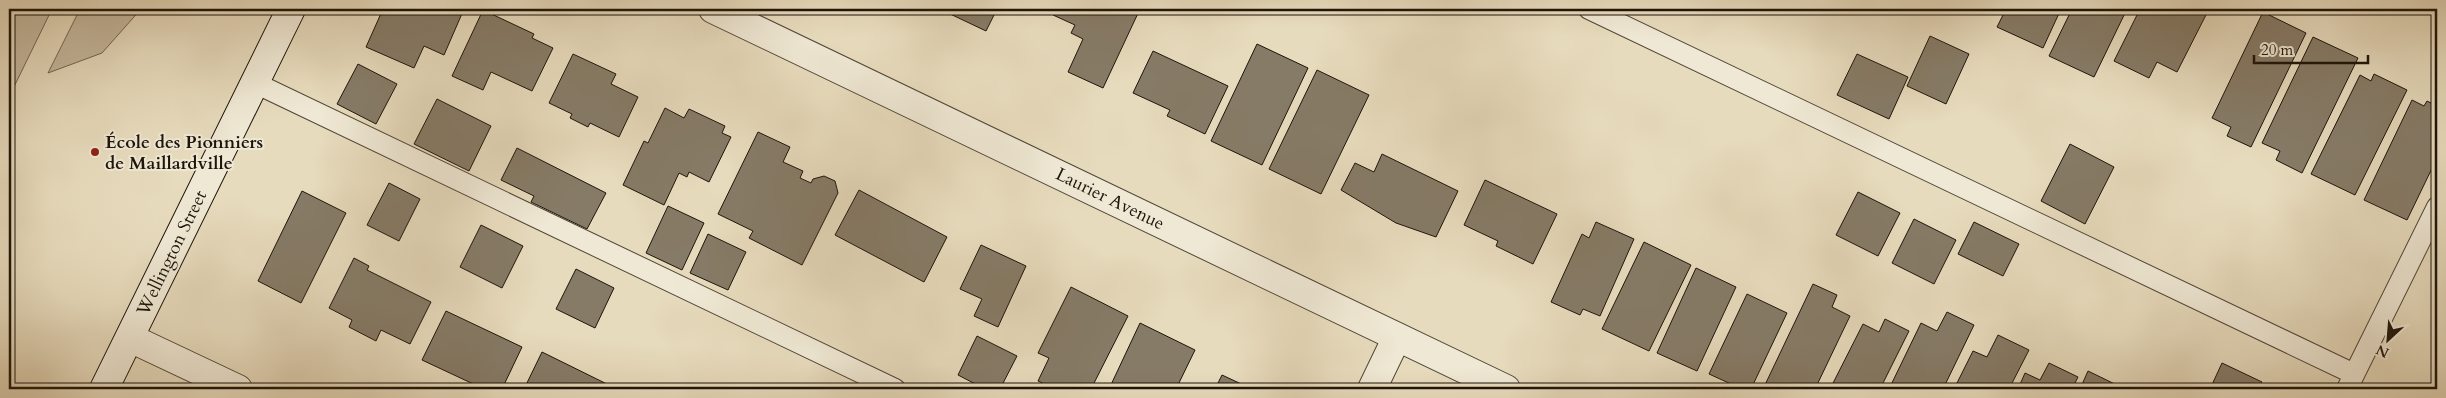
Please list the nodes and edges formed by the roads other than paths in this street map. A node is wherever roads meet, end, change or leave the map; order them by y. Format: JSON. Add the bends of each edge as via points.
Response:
{"nodes":[{"id":1,"x":291,"y":9,"type":"edge"},
{"id":2,"x":713,"y":9,"type":"edge"},
{"id":3,"x":1589,"y":9,"type":"edge"},
{"id":4,"x":255,"y":83,"type":"junction"},
{"id":5,"x":2437,"y":206,"type":"edge"},
{"id":6,"x":1397,"y":337,"type":"junction"},
{"id":7,"x":130,"y":338,"type":"junction"},
{"id":8,"x":2351,"y":382,"type":"edge"},
{"id":9,"x":104,"y":389,"type":"edge"},
{"id":10,"x":238,"y":389,"type":"edge"},
{"id":11,"x":895,"y":389,"type":"edge"},
{"id":12,"x":1372,"y":389,"type":"edge"},
{"id":13,"x":1506,"y":389,"type":"edge"}],
"edges":[{"from":1,"to":4,"type":"street","name":"Wellington Street"},
{"from":2,"to":6,"type":"street","name":"Laurier Avenue"},
{"from":3,"to":8,"type":"lane"},
{"from":4,"to":7,"type":"street","name":"Wellington Street"},
{"from":4,"to":11,"type":"lane"},
{"from":5,"to":8,"type":"lane"},
{"from":6,"to":12,"type":"street"},
{"from":6,"to":13,"type":"street","name":"Laurier Avenue"},
{"from":7,"to":9,"type":"street","name":"Wellington Street"},
{"from":7,"to":10,"type":"street"}]}
